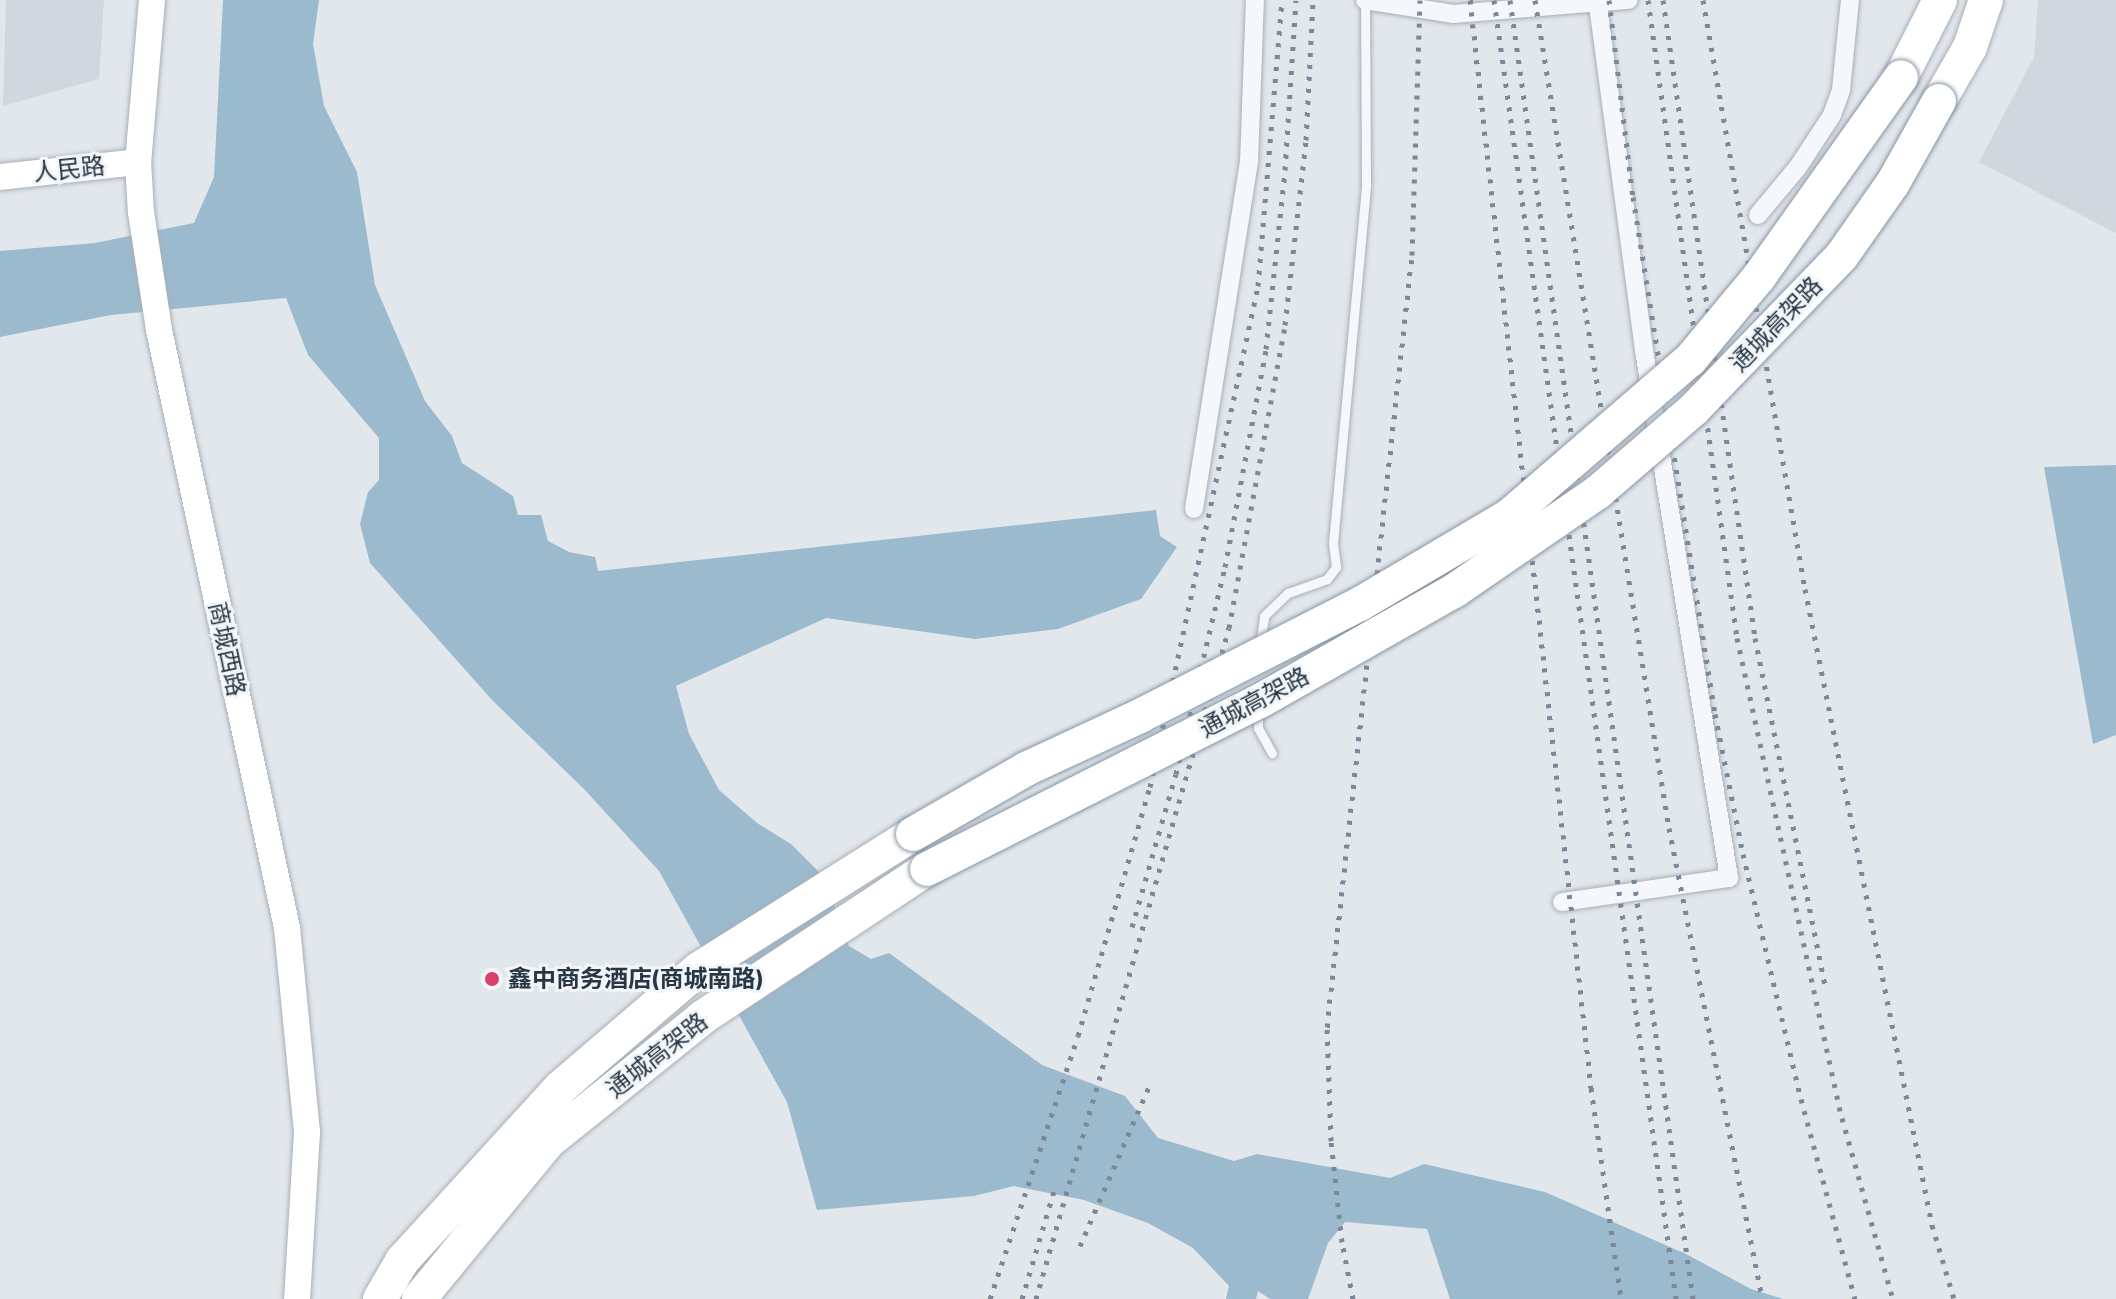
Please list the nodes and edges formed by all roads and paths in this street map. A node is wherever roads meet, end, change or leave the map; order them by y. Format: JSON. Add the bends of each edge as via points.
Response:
{"nodes":[{"id":1,"x":152,"y":0,"type":"edge"},
{"id":2,"x":1255,"y":0,"type":"edge"},
{"id":3,"x":1365,"y":0,"type":"edge"},
{"id":4,"x":1628,"y":0,"type":"edge"},
{"id":5,"x":1850,"y":0,"type":"edge"},
{"id":6,"x":1940,"y":0,"type":"edge"},
{"id":7,"x":1986,"y":0,"type":"edge"},
{"id":8,"x":1598,"y":3,"type":"junction"},
{"id":9,"x":138,"y":162,"type":"junction"},
{"id":10,"x":0,"y":177,"type":"edge"},
{"id":11,"x":1758,"y":215,"type":"dead end"},
{"id":12,"x":1194,"y":509,"type":"dead end"},
{"id":13,"x":1260,"y":665,"type":"dead end"},
{"id":14,"x":1259,"y":680,"type":"dead end"},
{"id":15,"x":1272,"y":753,"type":"dead end"},
{"id":16,"x":1562,"y":902,"type":"dead end"},
{"id":17,"x":297,"y":1299,"type":"edge"},
{"id":18,"x":380,"y":1299,"type":"edge"},
{"id":19,"x":419,"y":1299,"type":"edge"}],
"edges":[{"from":1,"to":9,"type":"main road","name":"商城西路"},
{"from":2,"to":12,"type":"street","via":[[1249,162]]},
{"from":3,"to":8,"type":"street","via":[[1453,14]]},
{"from":3,"to":13,"type":"lane","via":[[1366,185],[1333,543],[1336,567],[1327,579],[1288,593],[1264,616]]},
{"from":4,"to":8,"type":"street"},
{"from":5,"to":11,"type":"street","via":[[1845,65],[1832,115]]},
{"from":6,"to":18,"type":"highway","name":"通城高架路","bridge":true,"via":[[1901,77],[1749,289],[1690,360],[1509,516],[1360,604],[1026,769],[699,969],[560,1088],[402,1261]]},
{"from":7,"to":19,"type":"highway","name":"通城高架路","bridge":true,"via":[[1970,47],[1893,183],[1841,257],[1694,409],[1598,492],[1454,591],[1260,701],[927,869],[703,1017],[549,1141]]},
{"from":8,"to":16,"type":"street","via":[[1644,350],[1729,878]]},
{"from":9,"to":10,"type":"main road","name":"人民路"},
{"from":9,"to":17,"type":"main road","name":"商城西路","via":[[159,330],[287,928],[307,1132]]},
{"from":14,"to":15,"type":"lane","via":[[1258,728]]}]}
